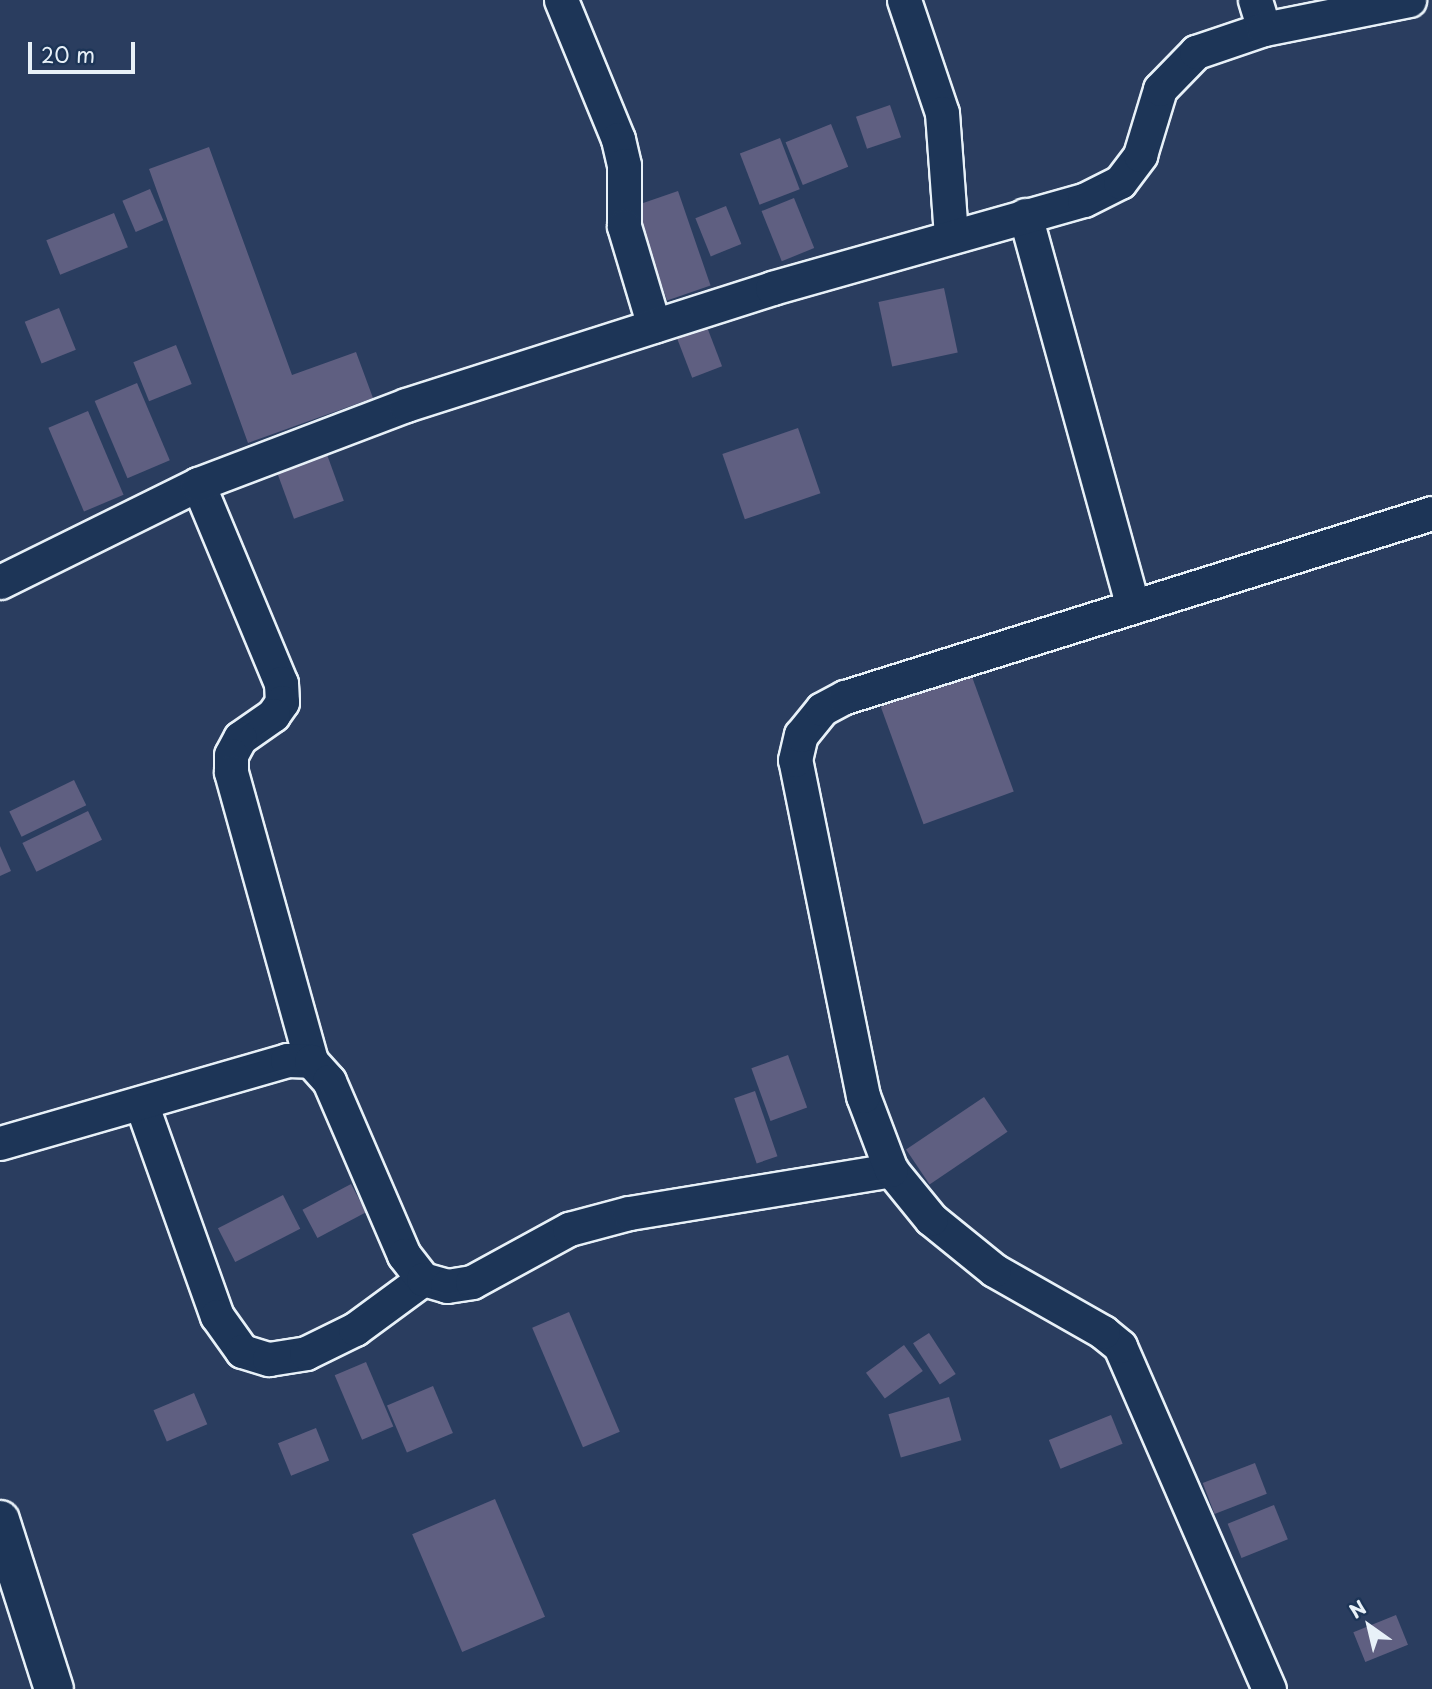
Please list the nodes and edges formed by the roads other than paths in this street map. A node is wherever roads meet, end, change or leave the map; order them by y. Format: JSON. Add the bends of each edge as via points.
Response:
{"nodes":[{"id":1,"x":561,"y":0,"type":"edge"},
{"id":2,"x":904,"y":0,"type":"edge"},
{"id":3,"x":1409,"y":0,"type":"edge"},
{"id":4,"x":1259,"y":14,"type":"edge"},
{"id":5,"x":1025,"y":215,"type":"junction"},
{"id":6,"x":951,"y":236,"type":"junction"},
{"id":7,"x":654,"y":326,"type":"junction"},
{"id":8,"x":198,"y":484,"type":"junction"},
{"id":9,"x":1432,"y":513,"type":"edge"},
{"id":10,"x":0,"y":582,"type":"edge"},
{"id":11,"x":1133,"y":606,"type":"junction"},
{"id":12,"x":311,"y":1061,"type":"junction"},
{"id":13,"x":141,"y":1103,"type":"junction"},
{"id":14,"x":0,"y":1143,"type":"edge"},
{"id":15,"x":891,"y":1170,"type":"junction"},
{"id":16,"x":423,"y":1279,"type":"junction"},
{"id":17,"x":0,"y":1520,"type":"edge"},
{"id":18,"x":54,"y":1689,"type":"edge"},
{"id":19,"x":1269,"y":1689,"type":"edge"}],
"edges":[{"from":1,"to":7,"type":"street","via":[[618,139],[624,165],[624,226]]},
{"from":2,"to":6,"type":"street","via":[[942,113]]},
{"from":3,"to":4,"type":"street"},
{"from":4,"to":5,"type":"street","via":[[1177,66],[1160,89],[1140,155],[1120,182],[1084,200]]},
{"from":5,"to":6,"type":"street"},
{"from":5,"to":11,"type":"street"},
{"from":6,"to":7,"type":"street"},
{"from":7,"to":8,"type":"street","via":[[406,405]]},
{"from":8,"to":10,"type":"street"},
{"from":8,"to":12,"type":"street","via":[[281,683],[282,702],[273,715],[240,738],[231,755],[231,772]]},
{"from":9,"to":11,"type":"street"},
{"from":11,"to":15,"type":"street","via":[[845,697],[822,709],[801,735],[795,760],[860,1082]]},
{"from":12,"to":13,"type":"street","via":[[287,1060]]},
{"from":12,"to":16,"type":"street","via":[[329,1081],[388,1223]]},
{"from":13,"to":14,"type":"street"},
{"from":13,"to":16,"type":"street","via":[[217,1316],[242,1351],[269,1359],[306,1353],[355,1329]]},
{"from":15,"to":16,"type":"street","via":[[629,1213],[569,1229],[472,1282],[446,1286]]},
{"from":15,"to":19,"type":"street","via":[[931,1219],[994,1270],[1120,1346]]},
{"from":17,"to":18,"type":"street"}]}
